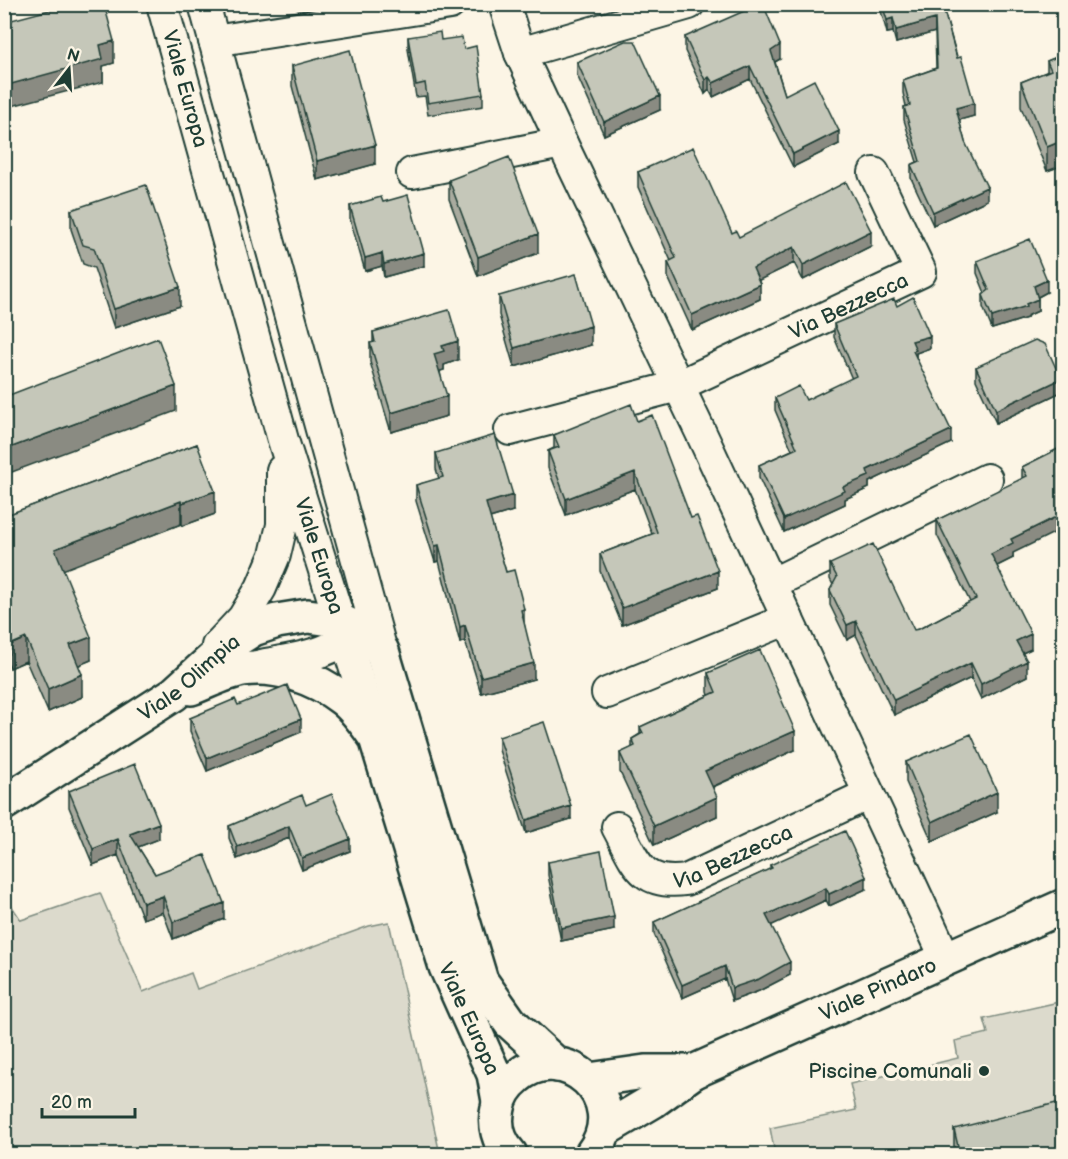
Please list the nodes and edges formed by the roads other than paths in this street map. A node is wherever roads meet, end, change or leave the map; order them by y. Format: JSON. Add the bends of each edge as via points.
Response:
{"nodes":[{"id":1,"x":162,"y":4,"type":"edge"},
{"id":2,"x":204,"y":4,"type":"edge"},
{"id":3,"x":450,"y":4,"type":"edge"},
{"id":4,"x":504,"y":4,"type":"edge"},
{"id":5,"x":689,"y":4,"type":"edge"},
{"id":6,"x":214,"y":41,"type":"junction"},
{"id":7,"x":520,"y":53,"type":"junction"},
{"id":8,"x":562,"y":143,"type":"junction"},
{"id":9,"x":412,"y":173,"type":"dead end"},
{"id":10,"x":874,"y":173,"type":"dead end"},
{"id":11,"x":678,"y":386,"type":"junction"},
{"id":12,"x":510,"y":430,"type":"dead end"},
{"id":13,"x":283,"y":440,"type":"junction"},
{"id":14,"x":987,"y":479,"type":"dead end"},
{"id":15,"x":771,"y":584,"type":"junction"},
{"id":16,"x":788,"y":619,"type":"junction"},
{"id":17,"x":352,"y":624,"type":"junction"},
{"id":18,"x":242,"y":669,"type":"junction"},
{"id":19,"x":607,"y":693,"type":"dead end"},
{"id":20,"x":174,"y":694,"type":"junction"},
{"id":21,"x":376,"y":738,"type":"junction"},
{"id":22,"x":869,"y":794,"type":"junction"},
{"id":23,"x":4,"y":803,"type":"edge"},
{"id":24,"x":617,"y":827,"type":"dead end"},
{"id":25,"x":1064,"y":906,"type":"edge"},
{"id":26,"x":946,"y":959,"type":"junction"},
{"id":27,"x":557,"y":1065,"type":"junction"},
{"id":28,"x":693,"y":1072,"type":"junction"},
{"id":29,"x":588,"y":1080,"type":"junction"},
{"id":30,"x":499,"y":1101,"type":"junction"},
{"id":31,"x":598,"y":1142,"type":"edge"},
{"id":32,"x":510,"y":1155,"type":"edge"}],
"edges":[{"from":1,"to":13,"type":"street","name":"Viale Europa"},
{"from":2,"to":6,"type":"street","name":"Viale Europa"},
{"from":3,"to":6,"type":"street"},
{"from":4,"to":7,"type":"street"},
{"from":5,"to":7,"type":"street"},
{"from":6,"to":17,"type":"street","name":"Viale Europa"},
{"from":7,"to":8,"type":"street"},
{"from":8,"to":9,"type":"street"},
{"from":8,"to":11,"type":"street"},
{"from":10,"to":11,"type":"street","name":"Via Bezzecca","via":[[921,272]]},
{"from":11,"to":12,"type":"street","name":"Via Bezzecca"},
{"from":11,"to":15,"type":"street"},
{"from":13,"to":17,"type":"street","name":"Viale Europa"},
{"from":13,"to":20,"type":"street","via":[[282,525],[261,588],[243,618]]},
{"from":14,"to":15,"type":"street"},
{"from":15,"to":16,"type":"street"},
{"from":16,"to":19,"type":"street"},
{"from":16,"to":22,"type":"street"},
{"from":17,"to":18,"type":"street","via":[[324,651]]},
{"from":17,"to":20,"type":"street","name":"Viale Olimpia","via":[[308,616],[253,628]]},
{"from":17,"to":21,"type":"street","name":"Viale Europa"},
{"from":17,"to":27,"type":"street","name":"Viale Europa","via":[[382,651],[481,981],[510,1022]]},
{"from":18,"to":20,"type":"street"},
{"from":18,"to":21,"type":"street","via":[[270,668],[325,687],[344,700]]},
{"from":20,"to":23,"type":"street","name":"Viale Olimpia"},
{"from":21,"to":30,"type":"street","name":"Viale Europa","via":[[446,967],[494,1074]]},
{"from":22,"to":24,"type":"street","name":"Via Bezzecca","via":[[678,881],[669,882],[640,870]]},
{"from":22,"to":26,"type":"street"},
{"from":25,"to":26,"type":"street","name":"Viale Pindaro"},
{"from":26,"to":28,"type":"street","name":"Viale Pindaro"},
{"from":27,"to":29,"type":"street","name":"Viale Europa"},
{"from":27,"to":30,"type":"street","name":"Viale Europa","via":[[539,1066],[522,1073],[508,1085]]},
{"from":28,"to":29,"type":"street","name":"Viale Pindaro","via":[[645,1072]]},
{"from":28,"to":31,"type":"street","name":"Viale Pindaro"},
{"from":29,"to":31,"type":"street","via":[[600,1094],[605,1112]]},
{"from":30,"to":32,"type":"street","name":"Viale Europa","via":[[498,1133]]}]}
